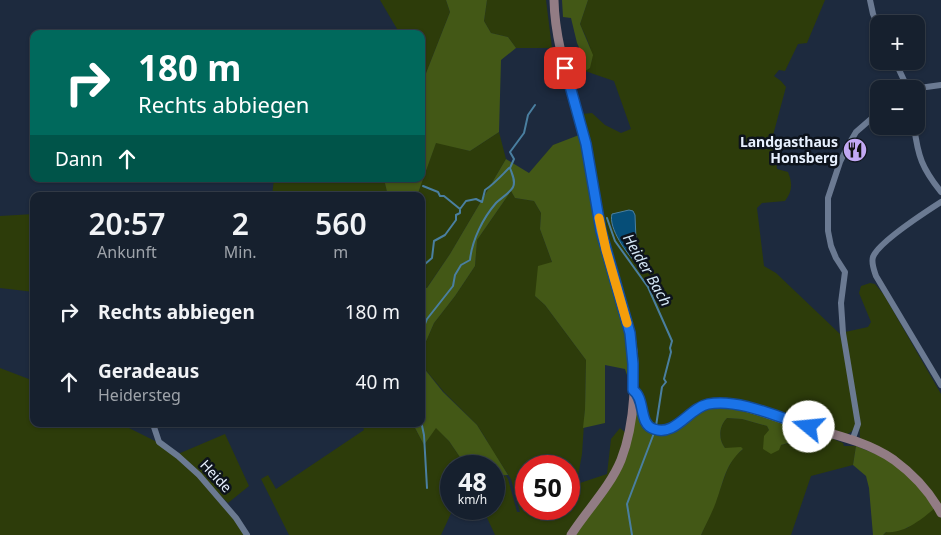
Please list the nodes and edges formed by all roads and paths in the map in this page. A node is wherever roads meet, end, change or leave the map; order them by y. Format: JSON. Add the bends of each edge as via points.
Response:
{"nodes":[{"id":1,"x":554,"y":0,"type":"edge"},
{"id":2,"x":870,"y":0,"type":"edge"},
{"id":3,"x":873,"y":15,"type":"edge"},
{"id":4,"x":941,"y":85,"type":"edge"},
{"id":5,"x":925,"y":87,"type":"edge"},
{"id":6,"x":870,"y":120,"type":"edge"},
{"id":7,"x":916,"y":135,"type":"edge"},
{"id":8,"x":941,"y":192,"type":"edge"},
{"id":9,"x":941,"y":202,"type":"edge"},
{"id":10,"x":941,"y":385,"type":"edge"},
{"id":11,"x":633,"y":390,"type":"junction"},
{"id":12,"x":154,"y":427,"type":"edge"},
{"id":13,"x":852,"y":441,"type":"junction"},
{"id":14,"x":941,"y":514,"type":"edge"},
{"id":15,"x":247,"y":535,"type":"edge"},
{"id":16,"x":571,"y":535,"type":"edge"}],
"edges":[{"from":1,"to":11,"type":"main road","via":[[559,44],[586,144],[601,231],[630,333]]},
{"from":2,"to":3,"type":"street"},
{"from":4,"to":5,"type":"street"},
{"from":6,"to":13,"type":"street","via":[[856,132],[849,144],[837,169],[828,204],[831,246],[845,272],[842,332],[858,424]]},
{"from":7,"to":8,"type":"street","via":[[920,159]]},
{"from":9,"to":10,"type":"street","via":[[886,242],[872,259],[876,276]]},
{"from":11,"to":13,"type":"main road","via":[[639,396],[646,422],[655,430],[670,429],[704,405],[727,404],[750,408]]},
{"from":11,"to":16,"type":"main road","via":[[629,430],[617,470]]},
{"from":12,"to":15,"type":"street","name":"Heide","via":[[159,442],[199,475]]},
{"from":13,"to":14,"type":"main road","via":[[878,451],[902,466],[922,486]]}]}
